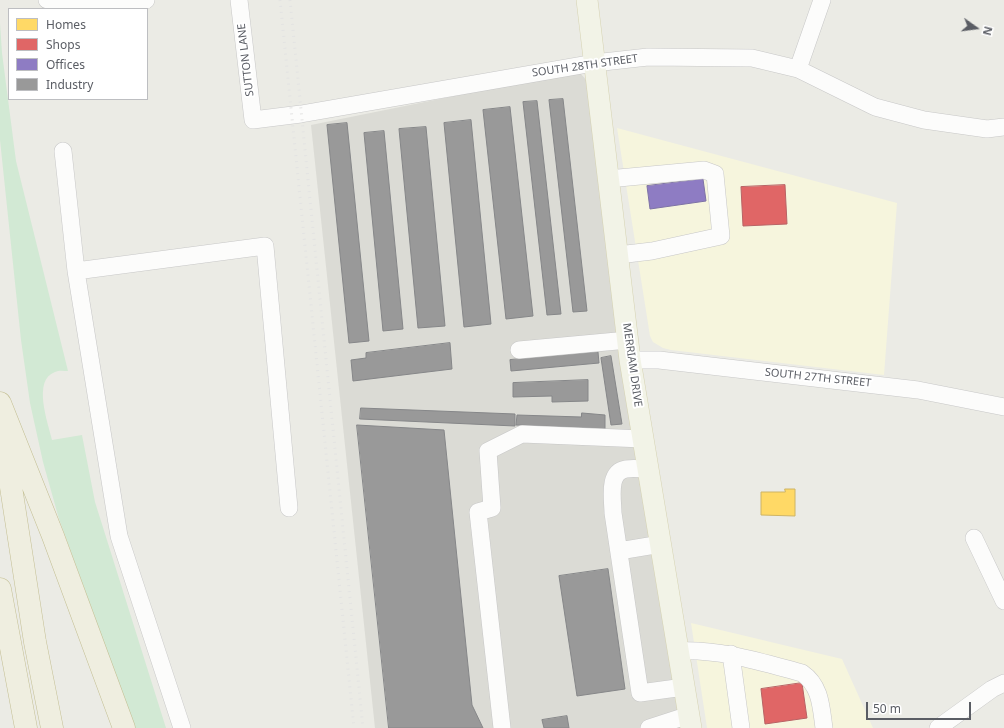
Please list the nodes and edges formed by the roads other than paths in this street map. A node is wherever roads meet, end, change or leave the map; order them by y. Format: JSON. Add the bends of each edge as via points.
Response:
{"nodes":[{"id":1,"x":47,"y":0,"type":"edge"},
{"id":2,"x":138,"y":0,"type":"edge"},
{"id":3,"x":239,"y":0,"type":"edge"},
{"id":4,"x":587,"y":0,"type":"edge"},
{"id":5,"x":822,"y":0,"type":"edge"},
{"id":6,"x":594,"y":62,"type":"junction"},
{"id":7,"x":798,"y":69,"type":"junction"},
{"id":8,"x":252,"y":120,"type":"joint"},
{"id":9,"x":1004,"y":127,"type":"edge"},
{"id":10,"x":63,"y":151,"type":"dead end"},
{"id":11,"x":608,"y":179,"type":"junction"},
{"id":12,"x":618,"y":256,"type":"junction"},
{"id":13,"x":76,"y":271,"type":"junction"},
{"id":14,"x":519,"y":350,"type":"dead end"},
{"id":15,"x":629,"y":350,"type":"junction"},
{"id":16,"x":0,"y":403,"type":"edge"},
{"id":17,"x":1004,"y":407,"type":"edge"},
{"id":18,"x":0,"y":419,"type":"edge"},
{"id":19,"x":643,"y":439,"type":"junction"},
{"id":20,"x":648,"y":469,"type":"junction"},
{"id":21,"x":289,"y":508,"type":"dead end"},
{"id":22,"x":974,"y":538,"type":"dead end"},
{"id":23,"x":661,"y":544,"type":"junction"},
{"id":24,"x":619,"y":551,"type":"junction"},
{"id":25,"x":0,"y":589,"type":"edge"},
{"id":26,"x":1004,"y":601,"type":"edge"},
{"id":27,"x":678,"y":650,"type":"junction"},
{"id":28,"x":731,"y":654,"type":"junction"},
{"id":29,"x":1004,"y":683,"type":"edge"},
{"id":30,"x":684,"y":687,"type":"junction"},
{"id":31,"x":690,"y":721,"type":"edge"},
{"id":32,"x":26,"y":728,"type":"edge"},
{"id":33,"x":52,"y":728,"type":"edge"},
{"id":34,"x":124,"y":728,"type":"edge"},
{"id":35,"x":182,"y":728,"type":"edge"},
{"id":36,"x":502,"y":728,"type":"edge"},
{"id":37,"x":649,"y":728,"type":"edge"},
{"id":38,"x":741,"y":728,"type":"edge"},
{"id":39,"x":824,"y":728,"type":"edge"},
{"id":40,"x":938,"y":728,"type":"edge"}],
"edges":[{"from":1,"to":2,"type":"street","via":[[96,5]]},
{"from":3,"to":8,"type":"street","name":"SUTTON LANE"},
{"from":4,"to":6,"type":"main road","name":"MERRIAM DRIVE"},
{"from":5,"to":7,"type":"street"},
{"from":6,"to":7,"type":"street","name":"SOUTH 28TH STREET","via":[[648,57],[752,58]]},
{"from":6,"to":8,"type":"street","name":"SOUTH 28TH STREET","via":[[302,114]]},
{"from":6,"to":11,"type":"main road","name":"MERRIAM DRIVE"},
{"from":7,"to":9,"type":"street","name":"SOUTH 28TH STREET","via":[[875,107],[924,120],[987,129]]},
{"from":10,"to":13,"type":"street"},
{"from":11,"to":12,"type":"main road","name":"MERRIAM DRIVE"},
{"from":11,"to":12,"type":"street","via":[[704,170],[715,174],[721,236]]},
{"from":12,"to":15,"type":"main road","name":"MERRIAM DRIVE"},
{"from":13,"to":21,"type":"street","via":[[265,246]]},
{"from":13,"to":35,"type":"street","via":[[119,536]]},
{"from":14,"to":15,"type":"street","name":"SOUTH 27TH STREET"},
{"from":15,"to":17,"type":"street","name":"SOUTH 27TH STREET","via":[[667,361],[918,390]]},
{"from":15,"to":19,"type":"main road","name":"MERRIAM DRIVE"},
{"from":16,"to":34,"type":"highway","via":[[53,536]]},
{"from":18,"to":33,"type":"highway","via":[[34,642]]},
{"from":19,"to":20,"type":"main road","name":"MERRIAM DRIVE"},
{"from":19,"to":36,"type":"street","via":[[522,434],[488,451],[492,508],[478,512]]},
{"from":20,"to":23,"type":"main road","name":"MERRIAM DRIVE"},
{"from":20,"to":24,"type":"street","via":[[625,469],[614,478],[613,513]]},
{"from":22,"to":26,"type":"street"},
{"from":23,"to":24,"type":"street"},
{"from":23,"to":27,"type":"main road","name":"MERRIAM DRIVE"},
{"from":24,"to":30,"type":"street","via":[[640,693]]},
{"from":25,"to":32,"type":"highway"},
{"from":27,"to":28,"type":"street"},
{"from":27,"to":30,"type":"main road","name":"MERRIAM DRIVE"},
{"from":28,"to":38,"type":"street"},
{"from":28,"to":39,"type":"street","via":[[802,673],[812,679],[818,691]]},
{"from":29,"to":40,"type":"street"},
{"from":30,"to":31,"type":"main road","name":"MERRIAM DRIVE"},
{"from":31,"to":37,"type":"street"}]}
